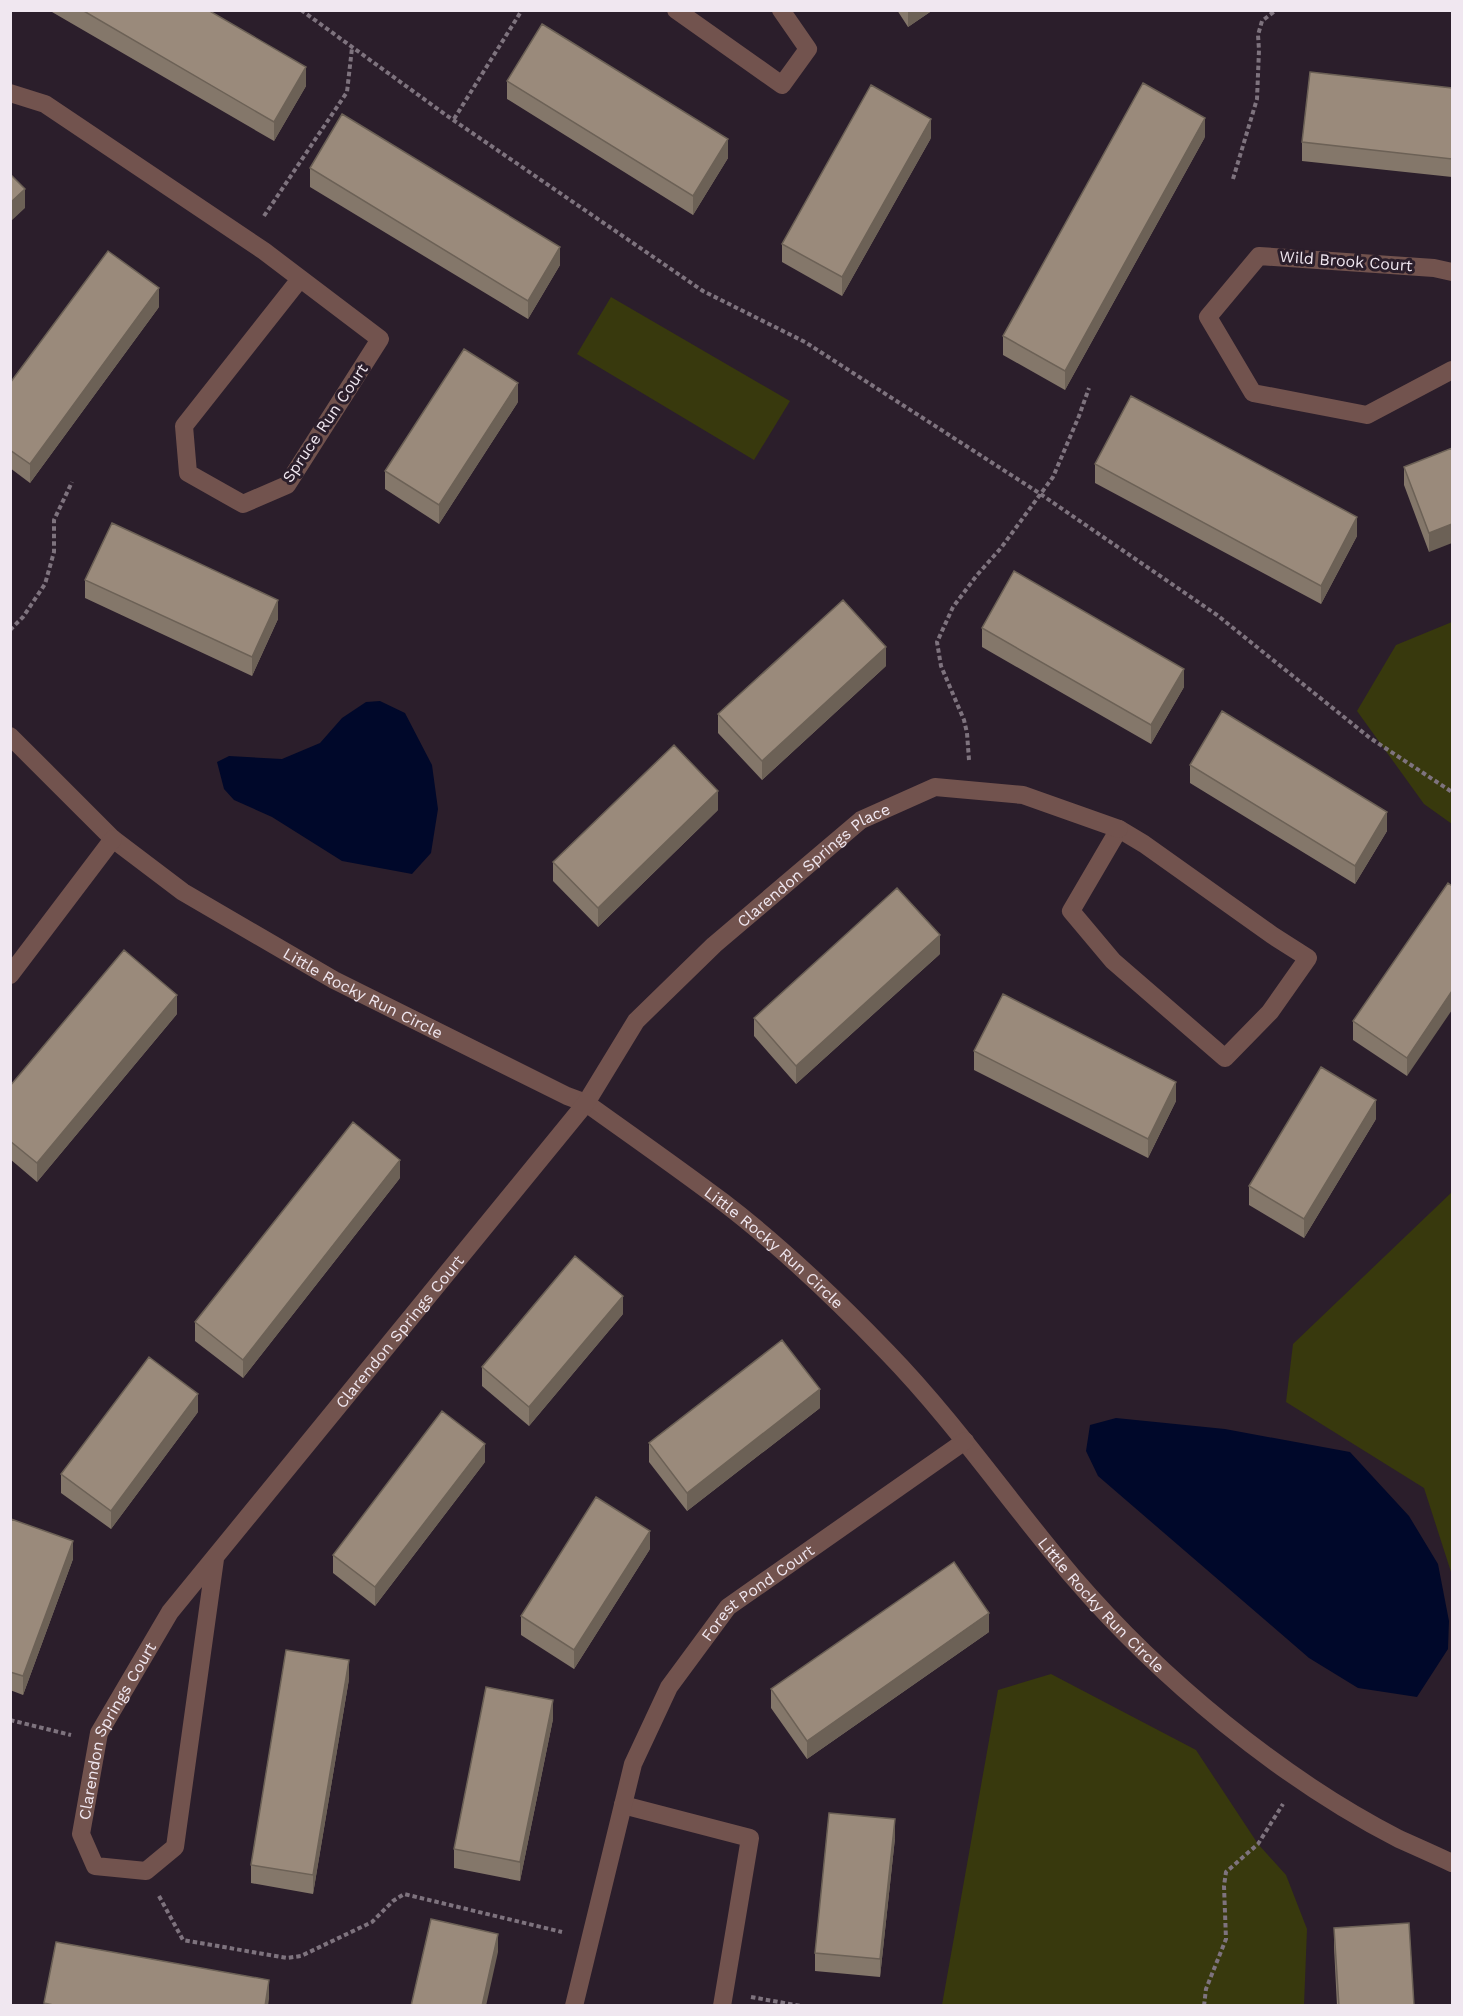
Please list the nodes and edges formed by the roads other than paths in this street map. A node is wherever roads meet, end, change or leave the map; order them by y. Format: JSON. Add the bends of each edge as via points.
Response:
{"nodes":[{"id":1,"x":676,"y":10,"type":"edge"},
{"id":2,"x":781,"y":10,"type":"edge"},
{"id":3,"x":10,"y":93,"type":"edge"},
{"id":4,"x":1452,"y":272,"type":"edge"},
{"id":5,"x":300,"y":279,"type":"junction"},
{"id":6,"x":1452,"y":370,"type":"edge"},
{"id":7,"x":10,"y":736,"type":"edge"},
{"id":8,"x":1119,"y":829,"type":"junction"},
{"id":9,"x":113,"y":839,"type":"junction"},
{"id":10,"x":10,"y":975,"type":"edge"},
{"id":11,"x":586,"y":1104,"type":"junction"},
{"id":12,"x":965,"y":1441,"type":"junction"},
{"id":13,"x":215,"y":1559,"type":"junction"},
{"id":14,"x":623,"y":1805,"type":"junction"},
{"id":15,"x":1452,"y":1863,"type":"edge"},
{"id":16,"x":723,"y":1998,"type":"edge"},
{"id":17,"x":574,"y":2006,"type":"edge"}],
"edges":[{"from":1,"to":2,"type":"street","via":[[782,85],[808,49]]},
{"from":3,"to":5,"type":"street","name":"Spruce Run Court","via":[[45,104]]},
{"from":4,"to":6,"type":"street","name":"Wild Brook Court","via":[[1259,255],[1208,317],[1253,393],[1367,415]]},
{"from":5,"to":5,"type":"street","name":"Spruce Run Court","via":[[380,339],[287,485],[243,504],[188,473],[184,426]]},
{"from":7,"to":9,"type":"street","name":"Little Rocky Run Circle"},
{"from":8,"to":8,"type":"street","name":"Clarendon Springs Place","via":[[1308,958],[1270,1011],[1225,1058],[1113,961],[1071,911]]},
{"from":8,"to":11,"type":"street","name":"Clarendon Springs Place","via":[[1023,795],[935,787],[861,820],[714,945],[636,1021]]},
{"from":9,"to":10,"type":"street"},
{"from":9,"to":11,"type":"street","name":"Little Rocky Run Circle","via":[[183,892],[334,980]]},
{"from":11,"to":12,"type":"street","name":"Little Rocky Run Circle","via":[[725,1204],[813,1279],[889,1354]]},
{"from":11,"to":13,"type":"street","name":"Clarendon Springs Court"},
{"from":12,"to":14,"type":"street","name":"Forest Pond Court","via":[[728,1607],[669,1688],[633,1764]]},
{"from":12,"to":15,"type":"street","name":"Little Rocky Run Circle","via":[[1074,1578],[1158,1665],[1216,1716],[1331,1799],[1398,1838]]},
{"from":13,"to":13,"type":"street","name":"Clarendon Springs Court","via":[[175,1847],[146,1871],[94,1866],[81,1834],[99,1733],[170,1612]]},
{"from":14,"to":16,"type":"street","via":[[750,1838]]},
{"from":14,"to":17,"type":"street","name":"Forest Pond Court"}]}
